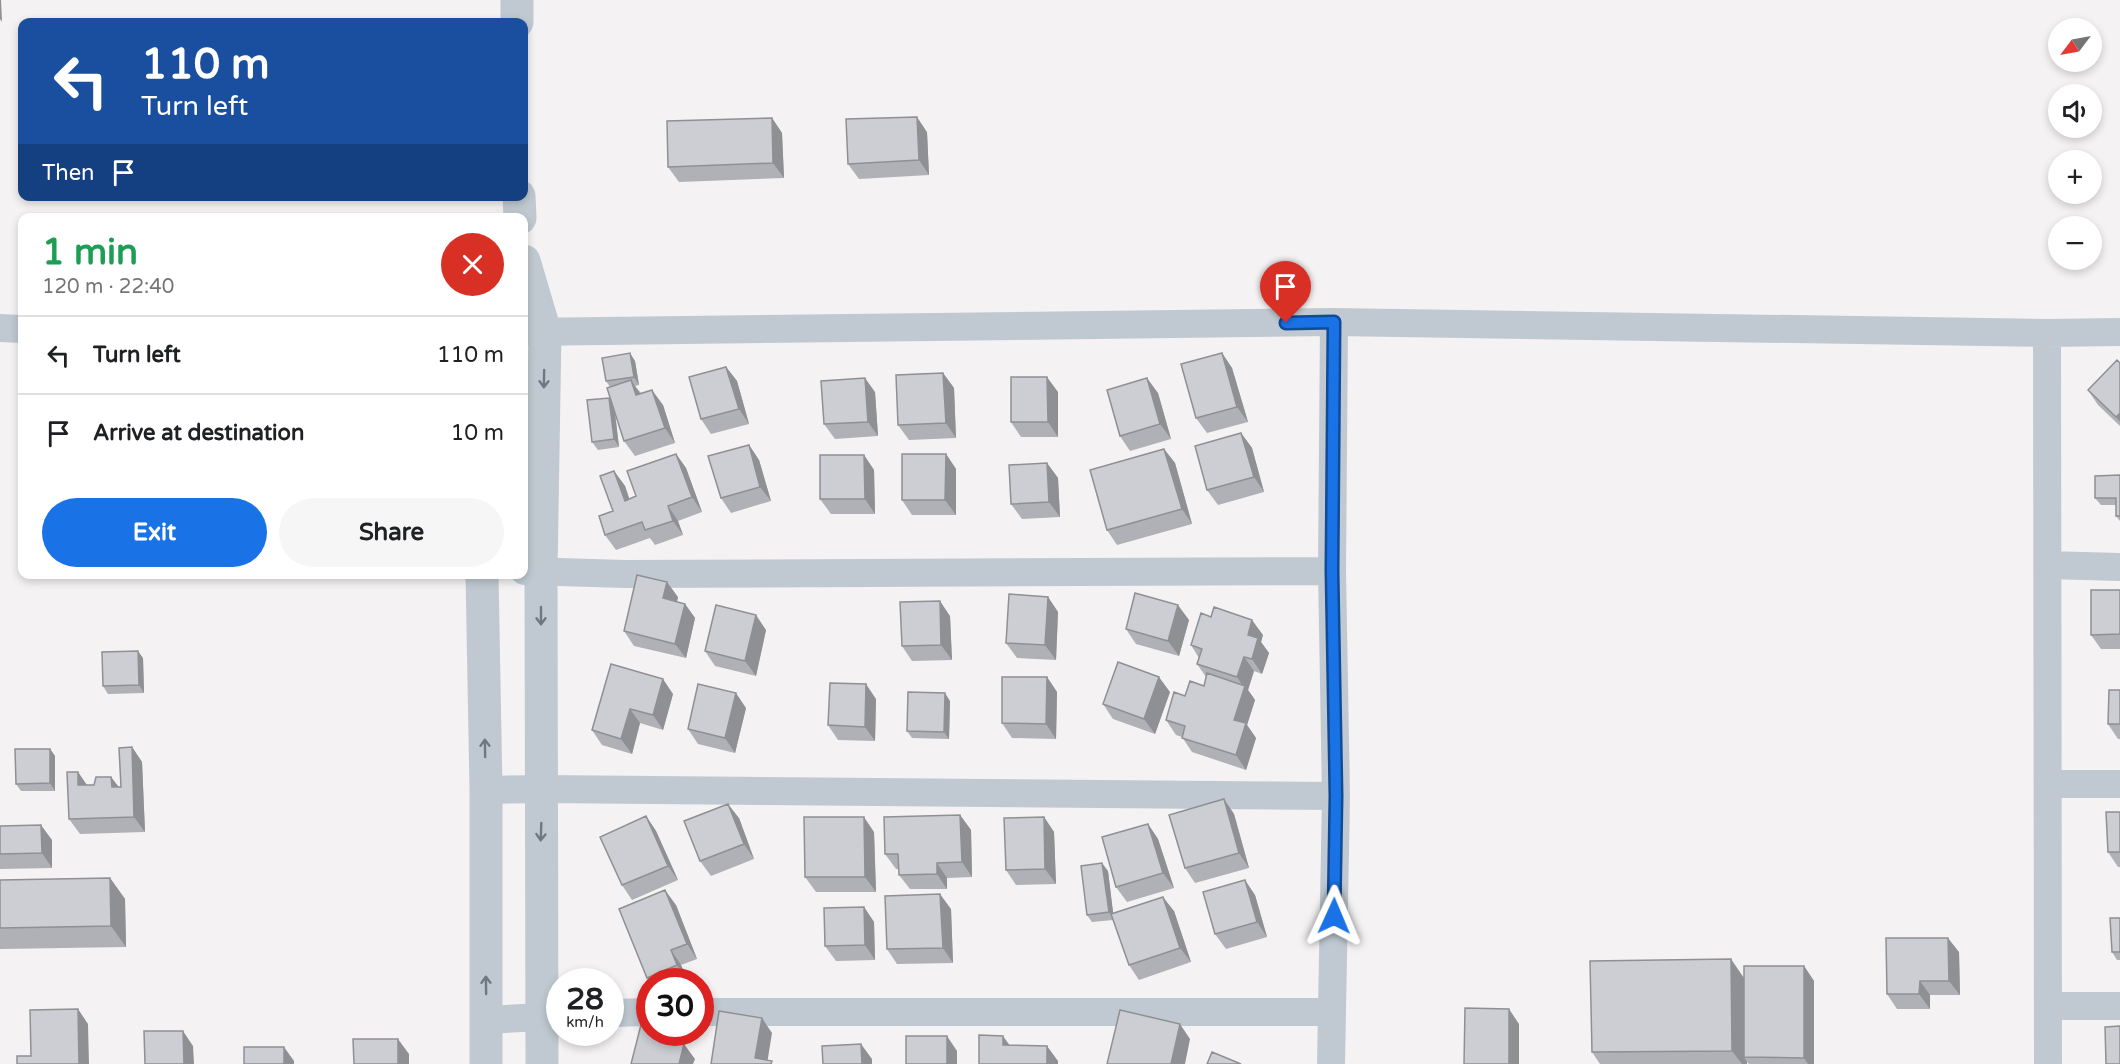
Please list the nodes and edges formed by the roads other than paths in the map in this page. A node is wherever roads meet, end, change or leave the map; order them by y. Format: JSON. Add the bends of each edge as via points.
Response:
{"nodes":[{"id":1,"x":517,"y":0,"type":"edge"},
{"id":2,"x":517,"y":18,"type":"edge"},
{"id":3,"x":528,"y":289,"type":"edge"},
{"id":4,"x":1334,"y":322,"type":"junction"},
{"id":5,"x":0,"y":328,"type":"edge"},
{"id":6,"x":18,"y":329,"type":"edge"},
{"id":7,"x":534,"y":332,"type":"edge"},
{"id":8,"x":2120,"y":332,"type":"edge"},
{"id":9,"x":2047,"y":333,"type":"junction"},
{"id":10,"x":2048,"y":565,"type":"junction"},
{"id":11,"x":2120,"y":567,"type":"edge"},
{"id":12,"x":1332,"y":571,"type":"junction"},
{"id":13,"x":532,"y":572,"type":"edge"},
{"id":14,"x":482,"y":579,"type":"edge"},
{"id":15,"x":2048,"y":784,"type":"junction"},
{"id":16,"x":2120,"y":784,"type":"edge"},
{"id":17,"x":542,"y":789,"type":"junction"},
{"id":18,"x":486,"y":790,"type":"junction"},
{"id":19,"x":1336,"y":796,"type":"junction"},
{"id":20,"x":547,"y":968,"type":"edge"},
{"id":21,"x":2048,"y":1006,"type":"junction"},
{"id":22,"x":2120,"y":1006,"type":"edge"},
{"id":23,"x":1331,"y":1011,"type":"junction"},
{"id":24,"x":714,"y":1012,"type":"edge"},
{"id":25,"x":546,"y":1016,"type":"edge"},
{"id":26,"x":487,"y":1020,"type":"junction"},
{"id":27,"x":546,"y":1040,"type":"edge"},
{"id":28,"x":486,"y":1064,"type":"edge"},
{"id":29,"x":542,"y":1064,"type":"edge"},
{"id":30,"x":1331,"y":1064,"type":"edge"},
{"id":31,"x":2048,"y":1064,"type":"edge"}],
"edges":[{"from":1,"to":2,"type":"street"},
{"from":3,"to":7,"type":"street"},
{"from":4,"to":7,"type":"street"},
{"from":4,"to":9,"type":"street"},
{"from":4,"to":12,"type":"street"},
{"from":5,"to":6,"type":"street"},
{"from":7,"to":13,"type":"street","one_way":true},
{"from":8,"to":9,"type":"street"},
{"from":9,"to":10,"type":"street"},
{"from":10,"to":11,"type":"street"},
{"from":10,"to":15,"type":"street"},
{"from":12,"to":13,"type":"street"},
{"from":12,"to":19,"type":"street"},
{"from":13,"to":17,"type":"street","one_way":true},
{"from":18,"to":14,"type":"street","one_way":true},
{"from":15,"to":16,"type":"street"},
{"from":15,"to":21,"type":"street"},
{"from":17,"to":18,"type":"street"},
{"from":17,"to":19,"type":"street"},
{"from":17,"to":20,"type":"street","one_way":true,"via":[[540,858]]},
{"from":26,"to":18,"type":"street","one_way":true},
{"from":19,"to":23,"type":"street"},
{"from":21,"to":22,"type":"street"},
{"from":21,"to":31,"type":"street"},
{"from":23,"to":24,"type":"street"},
{"from":23,"to":30,"type":"street"},
{"from":25,"to":26,"type":"street"},
{"from":26,"to":28,"type":"street"},
{"from":27,"to":29,"type":"street"}]}
